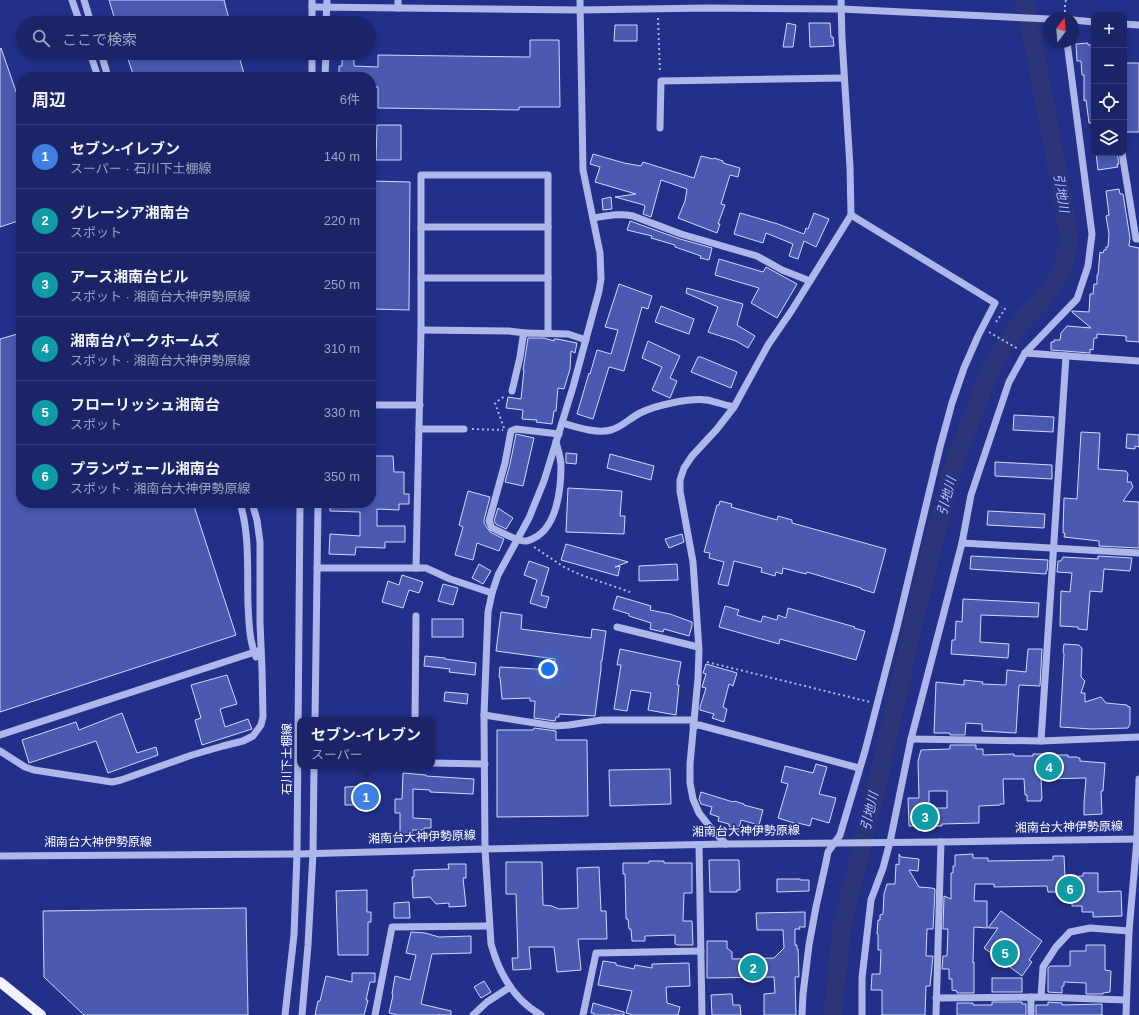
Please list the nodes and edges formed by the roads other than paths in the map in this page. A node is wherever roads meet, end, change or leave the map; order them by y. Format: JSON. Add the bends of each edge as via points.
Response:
{"nodes":[{"id":1,"x":72,"y":0,"type":"edge"},
{"id":2,"x":84,"y":0,"type":"edge"},
{"id":3,"x":398,"y":0,"type":"edge"},
{"id":4,"x":580,"y":0,"type":"edge"},
{"id":5,"x":707,"y":0,"type":"edge"},
{"id":6,"x":841,"y":0,"type":"edge"},
{"id":7,"x":312,"y":4,"type":"edge"},
{"id":8,"x":327,"y":4,"type":"edge"},
{"id":9,"x":398,"y":8,"type":"junction"},
{"id":10,"x":707,"y":8,"type":"junction"},
{"id":11,"x":841,"y":9,"type":"junction"},
{"id":12,"x":580,"y":10,"type":"junction"},
{"id":13,"x":78,"y":16,"type":"edge"},
{"id":14,"x":89,"y":16,"type":"edge"},
{"id":15,"x":312,"y":16,"type":"edge"},
{"id":16,"x":326,"y":16,"type":"edge"},
{"id":17,"x":1043,"y":19,"type":"edge"},
{"id":18,"x":1079,"y":21,"type":"edge"},
{"id":19,"x":1091,"y":22,"type":"edge"},
{"id":20,"x":1127,"y":24,"type":"edge"},
{"id":21,"x":1139,"y":25,"type":"edge"},
{"id":22,"x":1068,"y":48,"type":"edge"},
{"id":23,"x":92,"y":60,"type":"edge"},
{"id":24,"x":103,"y":60,"type":"edge"},
{"id":25,"x":312,"y":60,"type":"edge"},
{"id":26,"x":326,"y":60,"type":"edge"},
{"id":27,"x":96,"y":72,"type":"edge"},
{"id":28,"x":107,"y":72,"type":"edge"},
{"id":29,"x":312,"y":72,"type":"edge"},
{"id":30,"x":325,"y":72,"type":"edge"},
{"id":31,"x":844,"y":78,"type":"junction"},
{"id":32,"x":660,"y":128,"type":"dead end"},
{"id":33,"x":1122,"y":156,"type":"edge"},
{"id":34,"x":851,"y":215,"type":"junction"},
{"id":35,"x":593,"y":218,"type":"junction"},
{"id":36,"x":421,"y":226,"type":"junction"},
{"id":37,"x":548,"y":226,"type":"junction"},
{"id":38,"x":1139,"y":239,"type":"edge"},
{"id":39,"x":421,"y":278,"type":"junction"},
{"id":40,"x":548,"y":278,"type":"junction"},
{"id":41,"x":810,"y":281,"type":"junction"},
{"id":42,"x":421,"y":330,"type":"junction"},
{"id":43,"x":526,"y":333,"type":"junction"},
{"id":44,"x":548,"y":333,"type":"junction"},
{"id":45,"x":586,"y":340,"type":"junction"},
{"id":46,"x":1025,"y":353,"type":"junction"},
{"id":47,"x":1066,"y":356,"type":"junction"},
{"id":48,"x":1139,"y":361,"type":"edge"},
{"id":49,"x":512,"y":391,"type":"road end"},
{"id":50,"x":376,"y":405,"type":"edge"},
{"id":51,"x":420,"y":406,"type":"junction"},
{"id":52,"x":734,"y":407,"type":"junction"},
{"id":53,"x":562,"y":423,"type":"junction"},
{"id":54,"x":419,"y":429,"type":"junction"},
{"id":55,"x":464,"y":429,"type":"road end"},
{"id":56,"x":559,"y":434,"type":"junction"},
{"id":57,"x":556,"y":442,"type":"junction"},
{"id":58,"x":241,"y":508,"type":"edge"},
{"id":59,"x":253,"y":508,"type":"edge"},
{"id":60,"x":300,"y":508,"type":"edge"},
{"id":61,"x":318,"y":508,"type":"edge"},
{"id":62,"x":518,"y":540,"type":"junction"},
{"id":63,"x":962,"y":543,"type":"junction"},
{"id":64,"x":1053,"y":549,"type":"junction"},
{"id":65,"x":1139,"y":553,"type":"edge"},
{"id":66,"x":317,"y":568,"type":"junction"},
{"id":67,"x":416,"y":568,"type":"junction"},
{"id":68,"x":492,"y":593,"type":"junction"},
{"id":69,"x":416,"y":616,"type":"dead end"},
{"id":70,"x":617,"y":627,"type":"dead end"},
{"id":71,"x":698,"y":647,"type":"junction"},
{"id":72,"x":258,"y":651,"type":"junction"},
{"id":73,"x":484,"y":716,"type":"junction"},
{"id":74,"x":298,"y":717,"type":"edge"},
{"id":75,"x":315,"y":717,"type":"edge"},
{"id":76,"x":415,"y":717,"type":"edge"},
{"id":77,"x":694,"y":723,"type":"junction"},
{"id":78,"x":0,"y":735,"type":"edge"},
{"id":79,"x":1139,"y":737,"type":"edge"},
{"id":80,"x":911,"y":739,"type":"junction"},
{"id":81,"x":1041,"y":741,"type":"junction"},
{"id":82,"x":0,"y":751,"type":"edge"},
{"id":83,"x":435,"y":763,"type":"edge"},
{"id":84,"x":485,"y":764,"type":"junction"},
{"id":85,"x":859,"y":768,"type":"junction"},
{"id":86,"x":298,"y":769,"type":"edge"},
{"id":87,"x":314,"y":769,"type":"edge"},
{"id":88,"x":1139,"y":779,"type":"edge"},
{"id":89,"x":1138,"y":839,"type":"edge"},
{"id":90,"x":890,"y":842,"type":"junction"},
{"id":91,"x":941,"y":842,"type":"junction"},
{"id":92,"x":834,"y":843,"type":"junction"},
{"id":93,"x":726,"y":844,"type":"junction"},
{"id":94,"x":699,"y":845,"type":"junction"},
{"id":95,"x":485,"y":848,"type":"junction"},
{"id":96,"x":313,"y":853,"type":"junction"},
{"id":97,"x":297,"y":854,"type":"junction"},
{"id":98,"x":0,"y":856,"type":"edge"},
{"id":99,"x":489,"y":926,"type":"junction"},
{"id":100,"x":1129,"y":932,"type":"junction"},
{"id":101,"x":701,"y":952,"type":"junction"},
{"id":102,"x":0,"y":982,"type":"edge"},
{"id":103,"x":510,"y":987,"type":"junction"},
{"id":104,"x":1031,"y":997,"type":"junction"},
{"id":105,"x":1041,"y":997,"type":"junction"},
{"id":106,"x":936,"y":998,"type":"junction"},
{"id":107,"x":1126,"y":1000,"type":"junction"},
{"id":108,"x":41,"y":1015,"type":"edge"},
{"id":109,"x":286,"y":1015,"type":"edge"},
{"id":110,"x":302,"y":1015,"type":"edge"},
{"id":111,"x":375,"y":1015,"type":"edge"},
{"id":112,"x":473,"y":1015,"type":"edge"},
{"id":113,"x":540,"y":1015,"type":"edge"},
{"id":114,"x":583,"y":1015,"type":"edge"},
{"id":115,"x":702,"y":1015,"type":"edge"},
{"id":116,"x":802,"y":1015,"type":"edge"},
{"id":117,"x":862,"y":1015,"type":"edge"},
{"id":118,"x":936,"y":1015,"type":"edge"},
{"id":119,"x":1031,"y":1015,"type":"edge"},
{"id":120,"x":1126,"y":1015,"type":"edge"}],
"edges":[{"from":1,"to":13,"type":"street"},
{"from":2,"to":14,"type":"street"},
{"from":3,"to":9,"type":"street"},
{"from":4,"to":12,"type":"street"},
{"from":5,"to":10,"type":"street"},
{"from":6,"to":11,"type":"street"},
{"from":7,"to":8,"type":"street"},
{"from":7,"to":15,"type":"street"},
{"from":8,"to":9,"type":"street"},
{"from":8,"to":16,"type":"street"},
{"from":9,"to":12,"type":"street"},
{"from":10,"to":11,"type":"street"},
{"from":10,"to":12,"type":"street"},
{"from":11,"to":17,"type":"street"},
{"from":11,"to":31,"type":"street"},
{"from":12,"to":35,"type":"street","via":[[583,170]]},
{"from":18,"to":19,"type":"street"},
{"from":20,"to":21,"type":"street"},
{"from":22,"to":46,"type":"street","via":[[1092,234],[1088,266],[1076,299]]},
{"from":23,"to":27,"type":"street"},
{"from":24,"to":28,"type":"street"},
{"from":25,"to":29,"type":"street"},
{"from":26,"to":30,"type":"street"},
{"from":31,"to":32,"type":"street","via":[[661,80]]},
{"from":31,"to":34,"type":"street"},
{"from":33,"to":38,"type":"street","via":[[1136,239]]},
{"from":34,"to":41,"type":"street"},
{"from":34,"to":85,"type":"street","via":[[995,303],[964,368],[952,403],[897,627]]},
{"from":35,"to":41,"type":"street","via":[[626,214],[681,234],[758,256],[782,270]]},
{"from":35,"to":45,"type":"street","via":[[600,253],[601,279]]},
{"from":36,"to":37,"type":"street"},
{"from":36,"to":37,"type":"street","via":[[421,175],[548,175]]},
{"from":36,"to":39,"type":"street"},
{"from":37,"to":40,"type":"street"},
{"from":39,"to":40,"type":"street"},
{"from":39,"to":42,"type":"street"},
{"from":40,"to":44,"type":"street"},
{"from":41,"to":52,"type":"street","via":[[768,346]]},
{"from":42,"to":43,"type":"street"},
{"from":42,"to":51,"type":"street"},
{"from":43,"to":44,"type":"street"},
{"from":43,"to":49,"type":"street"},
{"from":44,"to":45,"type":"street","via":[[568,334]]},
{"from":45,"to":53,"type":"street"},
{"from":46,"to":47,"type":"street"},
{"from":46,"to":63,"type":"street","via":[[1009,382],[973,488]]},
{"from":47,"to":48,"type":"street"},
{"from":47,"to":64,"type":"street"},
{"from":50,"to":51,"type":"street"},
{"from":51,"to":54,"type":"street"},
{"from":52,"to":53,"type":"street","via":[[706,400],[673,403],[646,410],[610,430],[586,429]]},
{"from":52,"to":71,"type":"street","via":[[692,456],[680,480],[693,562]]},
{"from":53,"to":56,"type":"street"},
{"from":54,"to":55,"type":"street"},
{"from":54,"to":67,"type":"street"},
{"from":56,"to":57,"type":"street"},
{"from":56,"to":62,"type":"street","via":[[521,429],[511,431],[489,521],[492,528]]},
{"from":57,"to":62,"type":"street","via":[[537,498]]},
{"from":57,"to":62,"type":"street","via":[[561,466],[553,516],[539,536],[526,542]]},
{"from":58,"to":72,"type":"street","via":[[246,534],[248,620],[251,642]]},
{"from":59,"to":72,"type":"street","via":[[260,542]]},
{"from":60,"to":74,"type":"street","name":"石川下土棚線"},
{"from":61,"to":66,"type":"street"},
{"from":62,"to":68,"type":"street","via":[[503,564]]},
{"from":63,"to":64,"type":"street"},
{"from":63,"to":80,"type":"street"},
{"from":64,"to":65,"type":"street"},
{"from":64,"to":81,"type":"street"},
{"from":66,"to":67,"type":"street"},
{"from":66,"to":75,"type":"street"},
{"from":67,"to":68,"type":"street","via":[[426,568]]},
{"from":68,"to":73,"type":"street","via":[[488,612]]},
{"from":69,"to":76,"type":"street"},
{"from":70,"to":71,"type":"street"},
{"from":71,"to":77,"type":"street"},
{"from":72,"to":78,"type":"street"},
{"from":72,"to":82,"type":"street","via":[[262,669],[263,717],[258,730],[243,741],[112,782],[34,770]]},
{"from":73,"to":77,"type":"street","via":[[555,726],[602,720]]},
{"from":73,"to":84,"type":"street"},
{"from":77,"to":85,"type":"street"},
{"from":77,"to":93,"type":"street","via":[[690,764],[693,799],[699,813]]},
{"from":79,"to":81,"type":"street"},
{"from":80,"to":81,"type":"street"},
{"from":80,"to":90,"type":"street"},
{"from":83,"to":84,"type":"street"},
{"from":84,"to":95,"type":"street"},
{"from":85,"to":92,"type":"street","via":[[840,835]]},
{"from":86,"to":97,"type":"street","name":"石川下土棚線"},
{"from":87,"to":96,"type":"street"},
{"from":88,"to":89,"type":"street"},
{"from":89,"to":91,"type":"street","name":"湘南台大神伊勢原線"},
{"from":89,"to":100,"type":"street"},
{"from":90,"to":91,"type":"street","name":"湘南台大神伊勢原線"},
{"from":90,"to":92,"type":"street","name":"湘南台大神伊勢原線"},
{"from":90,"to":117,"type":"street","via":[[871,900],[862,978]]},
{"from":91,"to":106,"type":"street"},
{"from":92,"to":93,"type":"street","name":"湘南台大神伊勢原線"},
{"from":92,"to":116,"type":"street","via":[[828,852],[816,907],[809,945]]},
{"from":93,"to":94,"type":"street","name":"湘南台大神伊勢原線"},
{"from":94,"to":95,"type":"street","name":"湘南台大神伊勢原線"},
{"from":94,"to":101,"type":"street"},
{"from":95,"to":96,"type":"street","name":"湘南台大神伊勢原線"},
{"from":95,"to":99,"type":"street"},
{"from":96,"to":97,"type":"street","name":"湘南台大神伊勢原線"},
{"from":96,"to":110,"type":"street"},
{"from":97,"to":98,"type":"street","name":"湘南台大神伊勢原線"},
{"from":97,"to":109,"type":"street","name":"石川下土棚線","via":[[294,935]]},
{"from":99,"to":103,"type":"street","via":[[494,957]]},
{"from":99,"to":111,"type":"street","via":[[392,927]]},
{"from":100,"to":105,"type":"street","via":[[1090,928],[1070,932],[1043,967]]},
{"from":100,"to":107,"type":"street"},
{"from":101,"to":114,"type":"street","via":[[596,953]]},
{"from":101,"to":115,"type":"street"},
{"from":102,"to":108,"type":"main road"},
{"from":103,"to":112,"type":"street"},
{"from":103,"to":113,"type":"street","via":[[521,1001]]},
{"from":104,"to":105,"type":"street"},
{"from":104,"to":106,"type":"street"},
{"from":104,"to":119,"type":"street"},
{"from":105,"to":107,"type":"street"},
{"from":106,"to":118,"type":"street"},
{"from":107,"to":120,"type":"street"}]}
